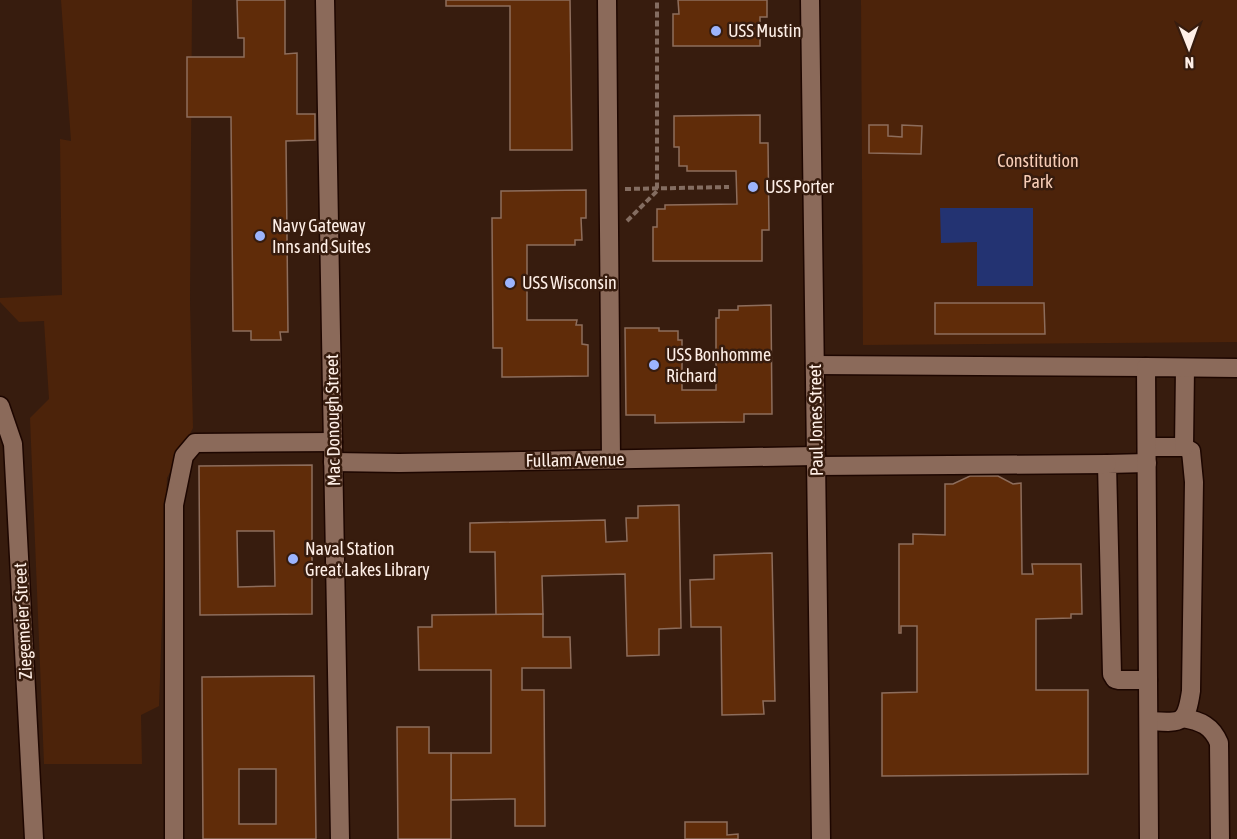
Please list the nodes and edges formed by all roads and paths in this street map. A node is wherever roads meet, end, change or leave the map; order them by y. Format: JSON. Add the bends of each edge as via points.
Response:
{"nodes":[{"id":1,"x":325,"y":0,"type":"edge"},
{"id":2,"x":607,"y":0,"type":"edge"},
{"id":3,"x":657,"y":0,"type":"edge"},
{"id":4,"x":810,"y":0,"type":"edge"},
{"id":5,"x":729,"y":187,"type":"dead end"},
{"id":6,"x":657,"y":188,"type":"junction"},
{"id":7,"x":609,"y":189,"type":"junction"},
{"id":8,"x":609,"y":238,"type":"junction"},
{"id":9,"x":815,"y":365,"type":"junction"},
{"id":10,"x":1146,"y":367,"type":"junction"},
{"id":11,"x":1185,"y":368,"type":"junction"},
{"id":12,"x":1237,"y":368,"type":"edge"},
{"id":13,"x":0,"y":406,"type":"edge"},
{"id":14,"x":333,"y":442,"type":"junction"},
{"id":15,"x":1184,"y":447,"type":"junction"},
{"id":16,"x":1147,"y":455,"type":"junction"},
{"id":17,"x":611,"y":459,"type":"junction"},
{"id":18,"x":816,"y":461,"type":"junction"},
{"id":19,"x":333,"y":462,"type":"junction"},
{"id":20,"x":1107,"y":464,"type":"junction"},
{"id":21,"x":1148,"y":680,"type":"junction"},
{"id":22,"x":1184,"y":718,"type":"junction"},
{"id":23,"x":1149,"y":721,"type":"junction"},
{"id":24,"x":1228,"y":785,"type":"edge"},
{"id":25,"x":34,"y":839,"type":"edge"},
{"id":26,"x":174,"y":839,"type":"edge"},
{"id":27,"x":340,"y":839,"type":"edge"},
{"id":28,"x":821,"y":839,"type":"edge"},
{"id":29,"x":1149,"y":839,"type":"edge"},
{"id":30,"x":1220,"y":839,"type":"edge"}],
"edges":[{"from":1,"to":14,"type":"street","name":"Mac Donough Street"},
{"from":2,"to":7,"type":"street"},
{"from":3,"to":6,"type":"path"},
{"from":4,"to":9,"type":"street","name":"Paul Jones Street"},
{"from":5,"to":6,"type":"path"},
{"from":6,"to":7,"type":"path"},
{"from":6,"to":8,"type":"path"},
{"from":7,"to":8,"type":"street"},
{"from":8,"to":17,"type":"street"},
{"from":9,"to":10,"type":"street"},
{"from":9,"to":18,"type":"street","name":"Paul Jones Street"},
{"from":10,"to":11,"type":"street"},
{"from":10,"to":16,"type":"street"},
{"from":11,"to":12,"type":"street"},
{"from":11,"to":15,"type":"street"},
{"from":13,"to":25,"type":"street","name":"Ziegemeier Street","via":[[13,444]]},
{"from":14,"to":19,"type":"street","name":"Mac Donough Street"},
{"from":14,"to":26,"type":"street","via":[[195,443],[184,456],[174,505]]},
{"from":15,"to":16,"type":"street","name":"Fullam Avenue"},
{"from":15,"to":22,"type":"street","via":[[1191,451],[1194,482],[1191,691]]},
{"from":16,"to":20,"type":"street","name":"Fullam Avenue"},
{"from":16,"to":21,"type":"street"},
{"from":17,"to":18,"type":"street","name":"Fullam Avenue"},
{"from":17,"to":19,"type":"street","name":"Fullam Avenue"},
{"from":18,"to":20,"type":"street","name":"Fullam Avenue"},
{"from":18,"to":28,"type":"street","name":"Paul Jones Street"},
{"from":19,"to":27,"type":"street","name":"Mac Donough Street"},
{"from":20,"to":21,"type":"street","via":[[1112,674],[1119,680]]},
{"from":21,"to":23,"type":"street"},
{"from":22,"to":23,"type":"street","via":[[1174,723]]},
{"from":22,"to":24,"type":"street","via":[[1201,721],[1215,734]]},
{"from":23,"to":29,"type":"street"},
{"from":24,"to":30,"type":"street"}]}
